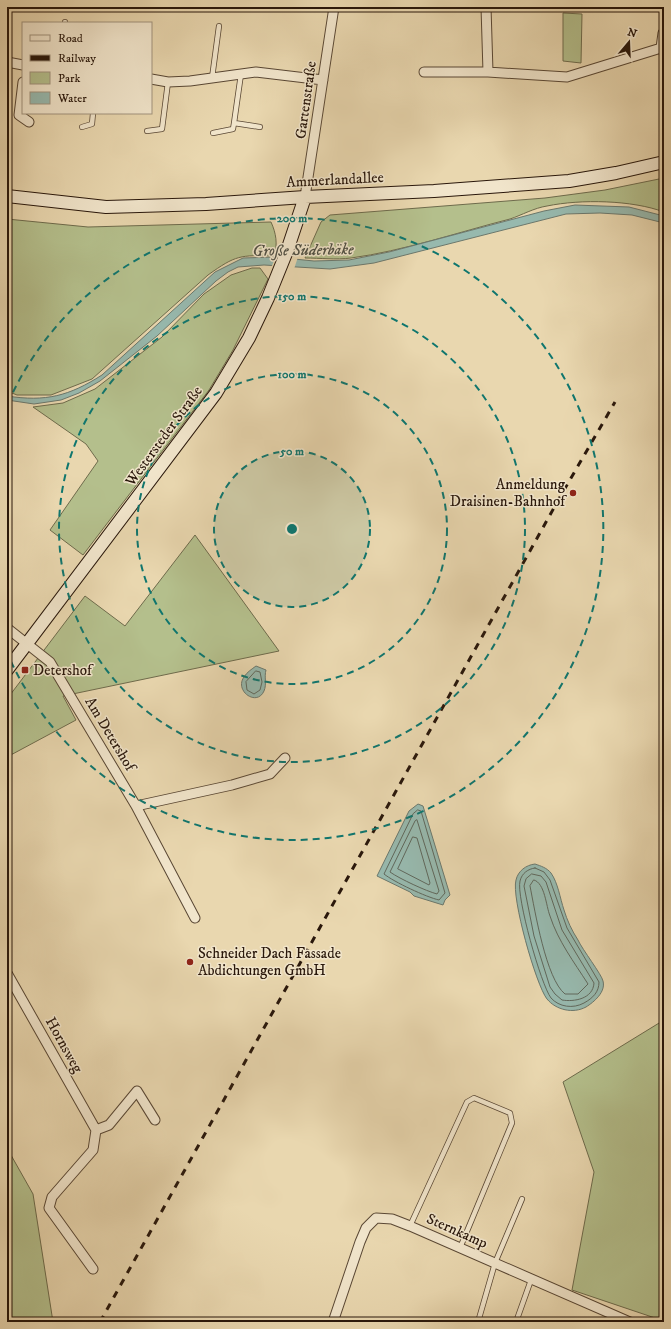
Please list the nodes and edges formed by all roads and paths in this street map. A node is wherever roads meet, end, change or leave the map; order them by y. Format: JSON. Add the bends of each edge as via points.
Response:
{"nodes":[{"id":1,"x":334,"y":7,"type":"edge"},
{"id":2,"x":486,"y":7,"type":"edge"},
{"id":3,"x":219,"y":26,"type":"dead end"},
{"id":4,"x":663,"y":33,"type":"edge"},
{"id":5,"x":7,"y":62,"type":"edge"},
{"id":6,"x":22,"y":65,"type":"edge"},
{"id":7,"x":424,"y":72,"type":"dead end"},
{"id":8,"x":488,"y":72,"type":"junction"},
{"id":9,"x":241,"y":74,"type":"junction"},
{"id":10,"x":212,"y":78,"type":"junction"},
{"id":11,"x":152,"y":79,"type":"edge"},
{"id":12,"x":323,"y":80,"type":"junction"},
{"id":13,"x":168,"y":82,"type":"junction"},
{"id":14,"x":22,"y":90,"type":"edge"},
{"id":15,"x":94,"y":114,"type":"edge"},
{"id":16,"x":29,"y":122,"type":"dead end"},
{"id":17,"x":234,"y":123,"type":"junction"},
{"id":18,"x":82,"y":127,"type":"dead end"},
{"id":19,"x":260,"y":127,"type":"dead end"},
{"id":20,"x":147,"y":131,"type":"dead end"},
{"id":21,"x":213,"y":133,"type":"dead end"},
{"id":22,"x":664,"y":162,"type":"edge"},
{"id":23,"x":7,"y":196,"type":"edge"},
{"id":24,"x":305,"y":197,"type":"junction"},
{"id":25,"x":7,"y":628,"type":"edge"},
{"id":26,"x":27,"y":643,"type":"junction"},
{"id":27,"x":7,"y":670,"type":"edge"},
{"id":28,"x":285,"y":758,"type":"dead end"},
{"id":29,"x":136,"y":806,"type":"junction"},
{"id":30,"x":195,"y":918,"type":"dead end"},
{"id":31,"x":7,"y":973,"type":"edge"},
{"id":32,"x":155,"y":1120,"type":"dead end"},
{"id":33,"x":96,"y":1130,"type":"junction"},
{"id":34,"x":522,"y":1199,"type":"dead end"},
{"id":35,"x":410,"y":1226,"type":"junction"},
{"id":36,"x":460,"y":1248,"type":"junction"},
{"id":37,"x":495,"y":1263,"type":"junction"},
{"id":38,"x":93,"y":1269,"type":"dead end"},
{"id":39,"x":531,"y":1280,"type":"junction"},
{"id":40,"x":333,"y":1322,"type":"edge"},
{"id":41,"x":478,"y":1322,"type":"edge"},
{"id":42,"x":516,"y":1322,"type":"edge"},
{"id":43,"x":630,"y":1322,"type":"edge"}],
"edges":[{"from":1,"to":12,"type":"street","name":"Gartenstraße"},
{"from":2,"to":8,"type":"street"},
{"from":3,"to":10,"type":"lane"},
{"from":4,"to":8,"type":"street","via":[[661,48],[567,77]]},
{"from":5,"to":6,"type":"street"},
{"from":7,"to":8,"type":"street"},
{"from":9,"to":10,"type":"street"},
{"from":9,"to":12,"type":"street","via":[[256,72]]},
{"from":9,"to":17,"type":"lane"},
{"from":10,"to":13,"type":"street"},
{"from":11,"to":13,"type":"street"},
{"from":12,"to":24,"type":"street","name":"Gartenstraße"},
{"from":13,"to":20,"type":"lane","via":[[162,129]]},
{"from":14,"to":16,"type":"street","via":[[19,115]]},
{"from":15,"to":18,"type":"lane","via":[[92,124]]},
{"from":17,"to":19,"type":"lane"},
{"from":17,"to":21,"type":"lane","via":[[233,129]]},
{"from":22,"to":24,"type":"main road","name":"Ammerlandallee","via":[[569,181],[441,191]]},
{"from":23,"to":24,"type":"main road","name":"Ammerlandallee","via":[[72,204],[142,207]]},
{"from":24,"to":26,"type":"main road","name":"Westersteder Straße","via":[[279,273],[249,338],[216,393]]},
{"from":25,"to":26,"type":"street","name":"Am Detershof"},
{"from":26,"to":27,"type":"main road","name":"Westersteder Straße"},
{"from":26,"to":29,"type":"street","name":"Am Detershof","via":[[50,662]]},
{"from":28,"to":29,"type":"street","via":[[270,774]]},
{"from":29,"to":30,"type":"street","name":"Am Detershof"},
{"from":31,"to":33,"type":"street","name":"Hornsweg"},
{"from":32,"to":33,"type":"street","via":[[137,1091],[109,1125]]},
{"from":33,"to":38,"type":"street","via":[[93,1150],[52,1197],[49,1208]]},
{"from":34,"to":37,"type":"lane"},
{"from":35,"to":36,"type":"street","name":"Sternkamp"},
{"from":35,"to":36,"type":"lane","via":[[467,1102],[474,1098],[510,1113],[512,1123]]},
{"from":35,"to":40,"type":"street","name":"Sternkamp","via":[[392,1219],[376,1218],[366,1228]]},
{"from":36,"to":37,"type":"street","name":"Sternkamp"},
{"from":37,"to":39,"type":"street","name":"Sternkamp"},
{"from":37,"to":41,"type":"lane"},
{"from":39,"to":42,"type":"lane"},
{"from":39,"to":43,"type":"street","name":"Sternkamp"}]}
